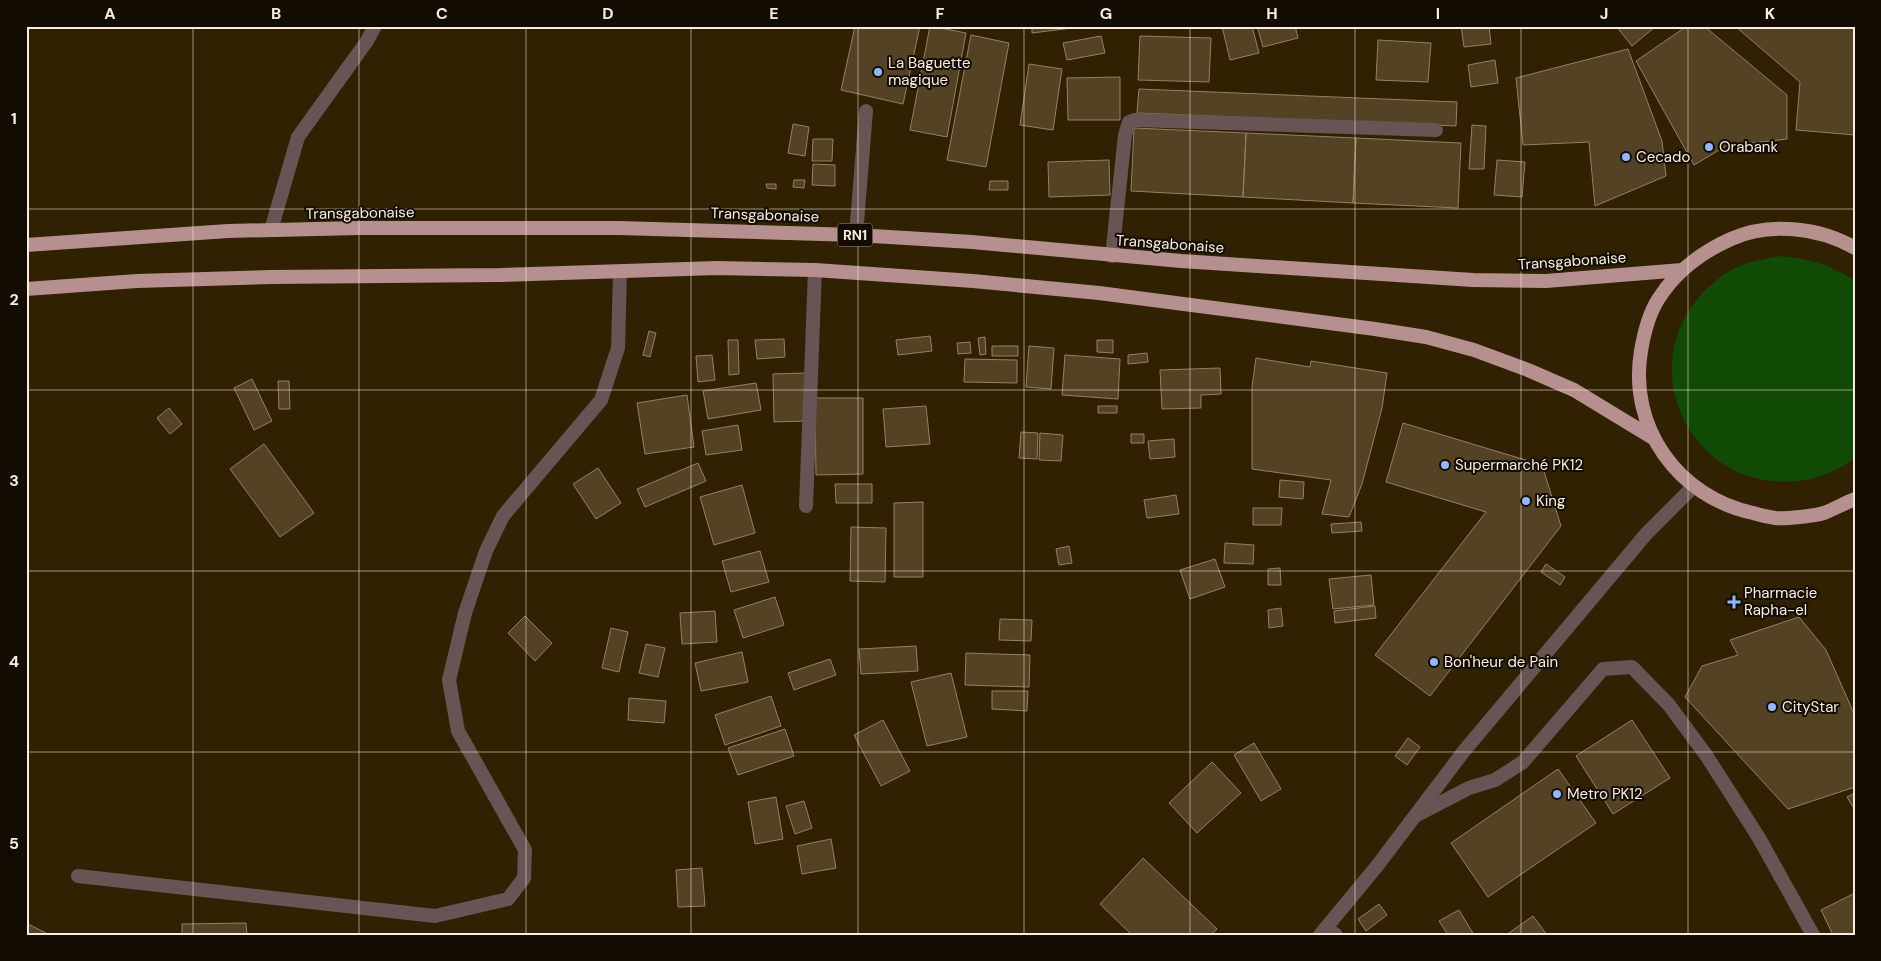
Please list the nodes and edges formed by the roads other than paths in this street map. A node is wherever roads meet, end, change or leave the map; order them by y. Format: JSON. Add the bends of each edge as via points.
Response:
{"nodes":[{"id":1,"x":375,"y":26,"type":"edge"},
{"id":2,"x":866,"y":111,"type":"dead end"},
{"id":3,"x":1436,"y":130,"type":"dead end"},
{"id":4,"x":272,"y":230,"type":"junction"},
{"id":5,"x":856,"y":235,"type":"junction"},
{"id":6,"x":26,"y":245,"type":"edge"},
{"id":7,"x":1855,"y":248,"type":"edge"},
{"id":8,"x":1112,"y":256,"type":"junction"},
{"id":9,"x":815,"y":270,"type":"junction"},
{"id":10,"x":1682,"y":270,"type":"junction"},
{"id":11,"x":620,"y":272,"type":"junction"},
{"id":12,"x":26,"y":289,"type":"edge"},
{"id":13,"x":1653,"y":438,"type":"junction"},
{"id":14,"x":1693,"y":486,"type":"junction"},
{"id":15,"x":1855,"y":499,"type":"edge"},
{"id":16,"x":806,"y":506,"type":"dead end"},
{"id":17,"x":1414,"y":816,"type":"junction"},
{"id":18,"x":78,"y":876,"type":"dead end"},
{"id":19,"x":1327,"y":932,"type":"edge"},
{"id":20,"x":1814,"y":935,"type":"edge"}],
"edges":[{"from":1,"to":4,"type":"street","via":[[298,136]]},
{"from":2,"to":5,"type":"street"},
{"from":3,"to":8,"type":"street","via":[[1129,122]]},
{"from":4,"to":5,"type":"highway","name":"Transgabonaise","number":"RN1","via":[[618,228]]},
{"from":4,"to":6,"type":"highway","name":"Transgabonaise","number":"RN1"},
{"from":5,"to":8,"type":"highway","name":"Transgabonaise","number":"RN1","via":[[972,242]]},
{"from":7,"to":10,"type":"highway","via":[[1810,231],[1775,228],[1741,234],[1709,249]]},
{"from":8,"to":10,"type":"highway","name":"Transgabonaise","number":"RN1","via":[[1516,281]]},
{"from":9,"to":11,"type":"highway","via":[[717,268]]},
{"from":9,"to":13,"type":"highway","via":[[1099,293],[1426,337],[1474,350],[1574,390]]},
{"from":9,"to":16,"type":"street"},
{"from":10,"to":13,"type":"highway","via":[[1659,298],[1644,332],[1638,368],[1641,404]]},
{"from":11,"to":12,"type":"highway","via":[[262,277]]},
{"from":11,"to":18,"type":"street","via":[[618,348],[600,400],[503,516],[486,551],[465,613],[450,680],[458,731],[525,850],[524,878],[508,899],[435,916]]},
{"from":13,"to":14,"type":"highway","via":[[1670,465]]},
{"from":14,"to":15,"type":"highway","via":[[1732,509],[1777,518],[1822,514]]},
{"from":14,"to":17,"type":"street","via":[[1646,534],[1464,751]]},
{"from":17,"to":19,"type":"street"},
{"from":17,"to":20,"type":"street","via":[[1469,788],[1495,780],[1523,762],[1603,668],[1632,667],[1670,705],[1706,755],[1759,838]]}]}
